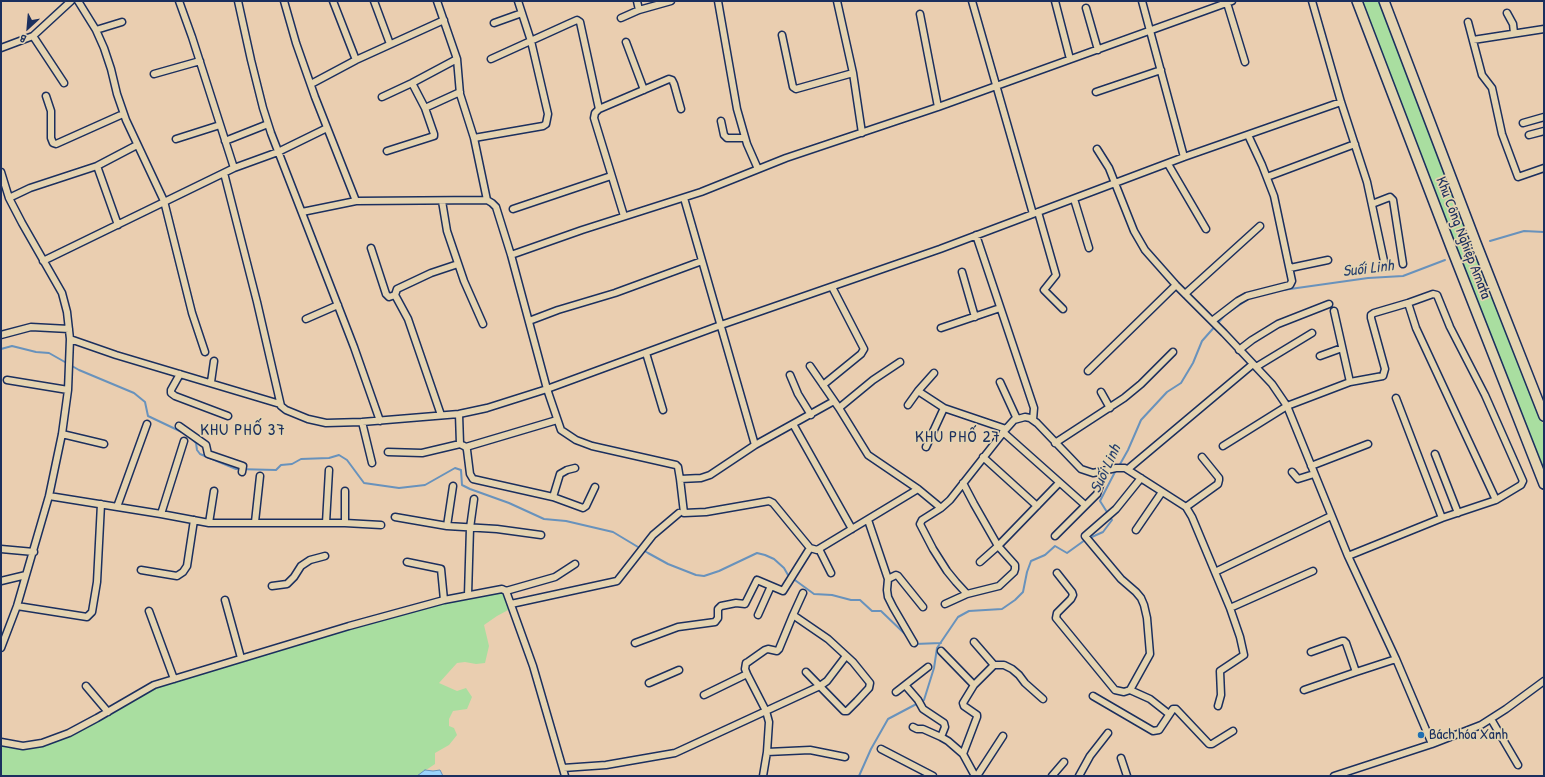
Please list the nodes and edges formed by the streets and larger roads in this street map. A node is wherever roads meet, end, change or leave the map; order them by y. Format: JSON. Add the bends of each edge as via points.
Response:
{"nodes":[{"id":1,"x":71,"y":1,"type":"edge"},
{"id":2,"x":78,"y":1,"type":"edge"},
{"id":3,"x":179,"y":1,"type":"edge"},
{"id":4,"x":238,"y":1,"type":"edge"},
{"id":5,"x":284,"y":1,"type":"edge"},
{"id":6,"x":333,"y":1,"type":"edge"},
{"id":7,"x":374,"y":1,"type":"edge"},
{"id":8,"x":437,"y":1,"type":"edge"},
{"id":9,"x":518,"y":1,"type":"edge"},
{"id":10,"x":637,"y":1,"type":"edge"},
{"id":11,"x":671,"y":1,"type":"edge"},
{"id":12,"x":718,"y":1,"type":"edge"},
{"id":13,"x":837,"y":1,"type":"edge"},
{"id":14,"x":972,"y":1,"type":"edge"},
{"id":15,"x":1055,"y":1,"type":"edge"},
{"id":16,"x":1142,"y":1,"type":"edge"},
{"id":17,"x":1312,"y":1,"type":"edge"},
{"id":18,"x":1357,"y":1,"type":"edge"},
{"id":19,"x":1384,"y":1,"type":"edge"},
{"id":20,"x":1230,"y":2,"type":"edge"},
{"id":21,"x":1086,"y":8,"type":"dead end"},
{"id":22,"x":639,"y":10,"type":"junction"},
{"id":23,"x":522,"y":13,"type":"junction"},
{"id":24,"x":1507,"y":13,"type":"dead end"},
{"id":25,"x":920,"y":14,"type":"dead end"},
{"id":26,"x":622,"y":18,"type":"dead end"},
{"id":27,"x":444,"y":20,"type":"junction"},
{"id":28,"x":122,"y":22,"type":"dead end"},
{"id":29,"x":1468,"y":22,"type":"dead end"},
{"id":30,"x":494,"y":24,"type":"dead end"},
{"id":31,"x":96,"y":30,"type":"junction"},
{"id":32,"x":1150,"y":31,"type":"junction"},
{"id":33,"x":1543,"y":32,"type":"edge"},
{"id":34,"x":1514,"y":33,"type":"junction"},
{"id":35,"x":782,"y":35,"type":"dead end"},
{"id":36,"x":33,"y":36,"type":"junction"},
{"id":37,"x":1473,"y":40,"type":"junction"},
{"id":38,"x":531,"y":41,"type":"junction"},
{"id":39,"x":626,"y":42,"type":"dead end"},
{"id":40,"x":390,"y":44,"type":"junction"},
{"id":41,"x":1,"y":48,"type":"edge"},
{"id":42,"x":1098,"y":50,"type":"junction"},
{"id":43,"x":457,"y":59,"type":"junction"},
{"id":44,"x":491,"y":59,"type":"dead end"},
{"id":45,"x":1070,"y":59,"type":"junction"},
{"id":46,"x":356,"y":60,"type":"junction"},
{"id":47,"x":200,"y":61,"type":"junction"},
{"id":48,"x":1245,"y":62,"type":"dead end"},
{"id":49,"x":1161,"y":70,"type":"junction"},
{"id":50,"x":853,"y":73,"type":"junction"},
{"id":51,"x":154,"y":74,"type":"dead end"},
{"id":52,"x":64,"y":83,"type":"dead end"},
{"id":53,"x":412,"y":83,"type":"junction"},
{"id":54,"x":311,"y":84,"type":"junction"},
{"id":55,"x":996,"y":86,"type":"junction"},
{"id":56,"x":644,"y":90,"type":"junction"},
{"id":57,"x":460,"y":92,"type":"junction"},
{"id":58,"x":1096,"y":92,"type":"dead end"},
{"id":59,"x":46,"y":96,"type":"dead end"},
{"id":60,"x":382,"y":96,"type":"dead end"},
{"id":61,"x":1341,"y":102,"type":"junction"},
{"id":62,"x":938,"y":107,"type":"junction"},
{"id":63,"x":425,"y":108,"type":"junction"},
{"id":64,"x":600,"y":109,"type":"junction"},
{"id":65,"x":681,"y":109,"type":"dead end"},
{"id":66,"x":124,"y":114,"type":"junction"},
{"id":67,"x":1544,"y":117,"type":"edge"},
{"id":68,"x":721,"y":121,"type":"dead end"},
{"id":69,"x":1524,"y":123,"type":"dead end"},
{"id":70,"x":268,"y":124,"type":"junction"},
{"id":71,"x":220,"y":125,"type":"junction"},
{"id":72,"x":327,"y":128,"type":"junction"},
{"id":73,"x":1544,"y":131,"type":"edge"},
{"id":74,"x":862,"y":133,"type":"junction"},
{"id":75,"x":1248,"y":135,"type":"junction"},
{"id":76,"x":1529,"y":136,"type":"dead end"},
{"id":77,"x":474,"y":138,"type":"junction"},
{"id":78,"x":745,"y":138,"type":"junction"},
{"id":79,"x":176,"y":139,"type":"dead end"},
{"id":80,"x":225,"y":141,"type":"junction"},
{"id":81,"x":1355,"y":144,"type":"junction"},
{"id":82,"x":137,"y":145,"type":"junction"},
{"id":83,"x":1097,"y":149,"type":"dead end"},
{"id":84,"x":387,"y":151,"type":"dead end"},
{"id":85,"x":278,"y":152,"type":"junction"},
{"id":86,"x":1184,"y":157,"type":"junction"},
{"id":87,"x":1168,"y":164,"type":"junction"},
{"id":88,"x":97,"y":166,"type":"junction"},
{"id":89,"x":234,"y":168,"type":"junction"},
{"id":90,"x":1544,"y":168,"type":"edge"},
{"id":91,"x":758,"y":169,"type":"junction"},
{"id":92,"x":1,"y":172,"type":"edge"},
{"id":93,"x":224,"y":173,"type":"junction"},
{"id":94,"x":611,"y":176,"type":"junction"},
{"id":95,"x":1267,"y":177,"type":"junction"},
{"id":96,"x":1115,"y":184,"type":"junction"},
{"id":97,"x":9,"y":198,"type":"junction"},
{"id":98,"x":684,"y":198,"type":"junction"},
{"id":99,"x":1074,"y":199,"type":"junction"},
{"id":100,"x":487,"y":200,"type":"junction"},
{"id":101,"x":164,"y":201,"type":"junction"},
{"id":102,"x":356,"y":201,"type":"junction"},
{"id":103,"x":442,"y":201,"type":"junction"},
{"id":104,"x":1372,"y":204,"type":"junction"},
{"id":105,"x":513,"y":209,"type":"dead end"},
{"id":106,"x":302,"y":212,"type":"junction"},
{"id":107,"x":1036,"y":213,"type":"junction"},
{"id":108,"x":624,"y":216,"type":"junction"},
{"id":109,"x":118,"y":225,"type":"junction"},
{"id":110,"x":1260,"y":226,"type":"dead end"},
{"id":111,"x":1206,"y":229,"type":"dead end"},
{"id":112,"x":976,"y":235,"type":"junction"},
{"id":113,"x":371,"y":248,"type":"dead end"},
{"id":114,"x":1089,"y":248,"type":"dead end"},
{"id":115,"x":511,"y":256,"type":"junction"},
{"id":116,"x":1328,"y":260,"type":"dead end"},
{"id":117,"x":1384,"y":260,"type":"dead end"},
{"id":118,"x":43,"y":261,"type":"junction"},
{"id":119,"x":702,"y":261,"type":"junction"},
{"id":120,"x":458,"y":264,"type":"junction"},
{"id":121,"x":1403,"y":264,"type":"dead end"},
{"id":122,"x":1290,"y":268,"type":"junction"},
{"id":123,"x":962,"y":272,"type":"dead end"},
{"id":124,"x":1176,"y":285,"type":"junction"},
{"id":125,"x":832,"y":287,"type":"junction"},
{"id":126,"x":1185,"y":294,"type":"junction"},
{"id":127,"x":395,"y":295,"type":"junction"},
{"id":128,"x":1408,"y":303,"type":"junction"},
{"id":129,"x":1329,"y":304,"type":"dead end"},
{"id":130,"x":338,"y":305,"type":"junction"},
{"id":131,"x":1000,"y":308,"type":"junction"},
{"id":132,"x":1063,"y":309,"type":"dead end"},
{"id":133,"x":1334,"y":311,"type":"dead end"},
{"id":134,"x":975,"y":317,"type":"junction"},
{"id":135,"x":306,"y":319,"type":"dead end"},
{"id":136,"x":529,"y":321,"type":"junction"},
{"id":137,"x":1212,"y":321,"type":"junction"},
{"id":138,"x":483,"y":324,"type":"dead end"},
{"id":139,"x":721,"y":325,"type":"junction"},
{"id":140,"x":941,"y":328,"type":"dead end"},
{"id":141,"x":69,"y":329,"type":"junction"},
{"id":142,"x":1312,"y":333,"type":"dead end"},
{"id":143,"x":1,"y":335,"type":"edge"},
{"id":144,"x":70,"y":339,"type":"junction"},
{"id":145,"x":1342,"y":348,"type":"junction"},
{"id":146,"x":1239,"y":350,"type":"junction"},
{"id":147,"x":205,"y":352,"type":"dead end"},
{"id":148,"x":1173,"y":352,"type":"dead end"},
{"id":149,"x":646,"y":353,"type":"junction"},
{"id":150,"x":1320,"y":356,"type":"dead end"},
{"id":151,"x":214,"y":361,"type":"dead end"},
{"id":152,"x":900,"y":362,"type":"dead end"},
{"id":153,"x":1254,"y":365,"type":"junction"},
{"id":154,"x":810,"y":366,"type":"dead end"},
{"id":155,"x":1088,"y":371,"type":"dead end"},
{"id":156,"x":934,"y":373,"type":"dead end"},
{"id":157,"x":180,"y":374,"type":"junction"},
{"id":158,"x":790,"y":375,"type":"dead end"},
{"id":159,"x":7,"y":380,"type":"dead end"},
{"id":160,"x":211,"y":382,"type":"junction"},
{"id":161,"x":1000,"y":382,"type":"dead end"},
{"id":162,"x":1350,"y":382,"type":"junction"},
{"id":163,"x":823,"y":385,"type":"junction"},
{"id":164,"x":547,"y":388,"type":"junction"},
{"id":165,"x":68,"y":390,"type":"junction"},
{"id":166,"x":918,"y":392,"type":"junction"},
{"id":167,"x":1101,"y":392,"type":"dead end"},
{"id":168,"x":1396,"y":398,"type":"dead end"},
{"id":169,"x":834,"y":401,"type":"junction"},
{"id":170,"x":280,"y":404,"type":"junction"},
{"id":171,"x":908,"y":405,"type":"dead end"},
{"id":172,"x":1287,"y":406,"type":"junction"},
{"id":173,"x":839,"y":408,"type":"junction"},
{"id":174,"x":944,"y":408,"type":"junction"},
{"id":175,"x":1110,"y":408,"type":"junction"},
{"id":176,"x":663,"y":410,"type":"dead end"},
{"id":177,"x":459,"y":414,"type":"junction"},
{"id":178,"x":441,"y":415,"type":"junction"},
{"id":179,"x":810,"y":415,"type":"junction"},
{"id":180,"x":228,"y":416,"type":"dead end"},
{"id":181,"x":1544,"y":416,"type":"edge"},
{"id":182,"x":1017,"y":419,"type":"junction"},
{"id":183,"x":557,"y":420,"type":"junction"},
{"id":184,"x":1033,"y":420,"type":"junction"},
{"id":185,"x":380,"y":421,"type":"junction"},
{"id":186,"x":362,"y":422,"type":"junction"},
{"id":187,"x":147,"y":424,"type":"dead end"},
{"id":188,"x":793,"y":424,"type":"junction"},
{"id":189,"x":179,"y":426,"type":"dead end"},
{"id":190,"x":1004,"y":430,"type":"junction"},
{"id":191,"x":62,"y":434,"type":"junction"},
{"id":192,"x":184,"y":441,"type":"dead end"},
{"id":193,"x":1055,"y":442,"type":"junction"},
{"id":194,"x":104,"y":444,"type":"dead end"},
{"id":195,"x":1368,"y":444,"type":"dead end"},
{"id":196,"x":463,"y":445,"type":"junction"},
{"id":197,"x":755,"y":445,"type":"junction"},
{"id":198,"x":1223,"y":446,"type":"dead end"},
{"id":199,"x":926,"y":447,"type":"dead end"},
{"id":200,"x":388,"y":452,"type":"dead end"},
{"id":201,"x":1435,"y":454,"type":"dead end"},
{"id":202,"x":983,"y":456,"type":"junction"},
{"id":203,"x":1202,"y":457,"type":"dead end"},
{"id":204,"x":372,"y":463,"type":"dead end"},
{"id":205,"x":1311,"y":466,"type":"junction"},
{"id":206,"x":575,"y":468,"type":"dead end"},
{"id":207,"x":242,"y":469,"type":"dead end"},
{"id":208,"x":1126,"y":469,"type":"junction"},
{"id":209,"x":329,"y":470,"type":"dead end"},
{"id":210,"x":1292,"y":472,"type":"dead end"},
{"id":211,"x":1314,"y":474,"type":"junction"},
{"id":212,"x":260,"y":476,"type":"dead end"},
{"id":213,"x":680,"y":478,"type":"junction"},
{"id":214,"x":1141,"y":478,"type":"junction"},
{"id":215,"x":963,"y":482,"type":"junction"},
{"id":216,"x":1059,"y":482,"type":"junction"},
{"id":217,"x":1544,"y":484,"type":"edge"},
{"id":218,"x":1100,"y":485,"type":"dead end"},
{"id":219,"x":453,"y":486,"type":"dead end"},
{"id":220,"x":595,"y":487,"type":"dead end"},
{"id":221,"x":918,"y":489,"type":"junction"},
{"id":222,"x":214,"y":491,"type":"dead end"},
{"id":223,"x":345,"y":491,"type":"dead end"},
{"id":224,"x":1162,"y":492,"type":"junction"},
{"id":225,"x":49,"y":496,"type":"junction"},
{"id":226,"x":553,"y":497,"type":"junction"},
{"id":227,"x":474,"y":499,"type":"dead end"},
{"id":228,"x":1496,"y":500,"type":"junction"},
{"id":229,"x":101,"y":504,"type":"junction"},
{"id":230,"x":1085,"y":505,"type":"junction"},
{"id":231,"x":1037,"y":506,"type":"junction"},
{"id":232,"x":116,"y":507,"type":"junction"},
{"id":233,"x":1186,"y":507,"type":"junction"},
{"id":234,"x":941,"y":508,"type":"junction"},
{"id":235,"x":1458,"y":512,"type":"junction"},
{"id":236,"x":679,"y":513,"type":"dead end"},
{"id":237,"x":161,"y":514,"type":"junction"},
{"id":238,"x":1331,"y":516,"type":"junction"},
{"id":239,"x":395,"y":517,"type":"dead end"},
{"id":240,"x":1442,"y":518,"type":"junction"},
{"id":241,"x":194,"y":520,"type":"junction"},
{"id":242,"x":868,"y":520,"type":"junction"},
{"id":243,"x":255,"y":522,"type":"junction"},
{"id":244,"x":209,"y":523,"type":"junction"},
{"id":245,"x":326,"y":523,"type":"junction"},
{"id":246,"x":345,"y":523,"type":"junction"},
{"id":247,"x":381,"y":525,"type":"dead end"},
{"id":248,"x":448,"y":526,"type":"junction"},
{"id":249,"x":470,"y":528,"type":"junction"},
{"id":250,"x":852,"y":529,"type":"junction"},
{"id":251,"x":1136,"y":530,"type":"dead end"},
{"id":252,"x":541,"y":535,"type":"dead end"},
{"id":253,"x":1055,"y":536,"type":"dead end"},
{"id":254,"x":998,"y":546,"type":"junction"},
{"id":255,"x":810,"y":548,"type":"junction"},
{"id":256,"x":1,"y":549,"type":"edge"},
{"id":257,"x":819,"y":549,"type":"junction"},
{"id":258,"x":34,"y":552,"type":"junction"},
{"id":259,"x":325,"y":556,"type":"dead end"},
{"id":260,"x":1348,"y":556,"type":"junction"},
{"id":261,"x":407,"y":562,"type":"dead end"},
{"id":262,"x":980,"y":562,"type":"dead end"},
{"id":263,"x":575,"y":564,"type":"dead end"},
{"id":264,"x":141,"y":570,"type":"dead end"},
{"id":265,"x":1313,"y":571,"type":"dead end"},
{"id":266,"x":831,"y":572,"type":"dead end"},
{"id":267,"x":1057,"y":572,"type":"dead end"},
{"id":268,"x":1215,"y":572,"type":"junction"},
{"id":269,"x":26,"y":575,"type":"junction"},
{"id":270,"x":888,"y":579,"type":"junction"},
{"id":271,"x":1,"y":581,"type":"edge"},
{"id":272,"x":272,"y":586,"type":"dead end"},
{"id":273,"x":771,"y":586,"type":"junction"},
{"id":274,"x":506,"y":591,"type":"junction"},
{"id":275,"x":804,"y":593,"type":"dead end"},
{"id":276,"x":967,"y":594,"type":"junction"},
{"id":277,"x":468,"y":595,"type":"junction"},
{"id":278,"x":225,"y":600,"type":"dead end"},
{"id":279,"x":444,"y":600,"type":"junction"},
{"id":280,"x":511,"y":604,"type":"junction"},
{"id":281,"x":945,"y":604,"type":"dead end"},
{"id":282,"x":17,"y":606,"type":"junction"},
{"id":283,"x":923,"y":607,"type":"dead end"},
{"id":284,"x":1230,"y":608,"type":"junction"},
{"id":285,"x":149,"y":611,"type":"dead end"},
{"id":286,"x":758,"y":615,"type":"dead end"},
{"id":287,"x":793,"y":615,"type":"junction"},
{"id":288,"x":974,"y":642,"type":"dead end"},
{"id":289,"x":635,"y":643,"type":"dead end"},
{"id":290,"x":2,"y":644,"type":"edge"},
{"id":291,"x":914,"y":644,"type":"dead end"},
{"id":292,"x":941,"y":651,"type":"dead end"},
{"id":293,"x":1312,"y":652,"type":"dead end"},
{"id":294,"x":846,"y":656,"type":"junction"},
{"id":295,"x":241,"y":658,"type":"junction"},
{"id":296,"x":1396,"y":659,"type":"junction"},
{"id":297,"x":994,"y":664,"type":"junction"},
{"id":298,"x":928,"y":667,"type":"dead end"},
{"id":299,"x":679,"y":670,"type":"dead end"},
{"id":300,"x":806,"y":672,"type":"dead end"},
{"id":301,"x":1356,"y":672,"type":"junction"},
{"id":302,"x":747,"y":674,"type":"junction"},
{"id":303,"x":174,"y":679,"type":"junction"},
{"id":304,"x":1544,"y":681,"type":"edge"},
{"id":305,"x":649,"y":683,"type":"dead end"},
{"id":306,"x":905,"y":685,"type":"junction"},
{"id":307,"x":974,"y":685,"type":"junction"},
{"id":308,"x":86,"y":686,"type":"dead end"},
{"id":309,"x":820,"y":686,"type":"junction"},
{"id":310,"x":1130,"y":690,"type":"junction"},
{"id":311,"x":1304,"y":690,"type":"dead end"},
{"id":312,"x":896,"y":692,"type":"dead end"},
{"id":313,"x":704,"y":695,"type":"dead end"},
{"id":314,"x":1093,"y":696,"type":"dead end"},
{"id":315,"x":1043,"y":699,"type":"dead end"},
{"id":316,"x":1218,"y":706,"type":"dead end"},
{"id":317,"x":766,"y":711,"type":"junction"},
{"id":318,"x":108,"y":712,"type":"junction"},
{"id":319,"x":1169,"y":714,"type":"junction"},
{"id":320,"x":1491,"y":719,"type":"junction"},
{"id":321,"x":913,"y":727,"type":"dead end"},
{"id":322,"x":1233,"y":732,"type":"dead end"},
{"id":323,"x":1108,"y":733,"type":"dead end"},
{"id":324,"x":1003,"y":736,"type":"dead end"},
{"id":325,"x":941,"y":737,"type":"junction"},
{"id":326,"x":1,"y":742,"type":"edge"},
{"id":327,"x":1432,"y":744,"type":"junction"},
{"id":328,"x":881,"y":749,"type":"dead end"},
{"id":329,"x":767,"y":752,"type":"junction"},
{"id":330,"x":963,"y":754,"type":"junction"},
{"id":331,"x":845,"y":757,"type":"dead end"},
{"id":332,"x":1121,"y":758,"type":"dead end"},
{"id":333,"x":1064,"y":762,"type":"dead end"},
{"id":334,"x":1518,"y":765,"type":"dead end"},
{"id":335,"x":563,"y":768,"type":"junction"},
{"id":336,"x":565,"y":776,"type":"edge"},
{"id":337,"x":763,"y":776,"type":"edge"},
{"id":338,"x":933,"y":776,"type":"edge"},
{"id":339,"x":976,"y":776,"type":"edge"},
{"id":340,"x":1052,"y":776,"type":"edge"},
{"id":341,"x":1079,"y":776,"type":"edge"},
{"id":342,"x":1127,"y":776,"type":"edge"},
{"id":343,"x":1334,"y":776,"type":"edge"}],
"edges":[{"from":1,"to":36,"type":"street"},
{"from":2,"to":31,"type":"street"},
{"from":3,"to":47,"type":"street"},
{"from":4,"to":70,"type":"street"},
{"from":5,"to":54,"type":"street"},
{"from":6,"to":46,"type":"street"},
{"from":7,"to":40,"type":"street"},
{"from":8,"to":27,"type":"street"},
{"from":9,"to":23,"type":"street"},
{"from":10,"to":22,"type":"street"},
{"from":11,"to":22,"type":"street"},
{"from":12,"to":78,"type":"street","via":[[737,109]]},
{"from":13,"to":50,"type":"street"},
{"from":14,"to":55,"type":"street"},
{"from":15,"to":45,"type":"street"},
{"from":16,"to":32,"type":"street"},
{"from":17,"to":61,"type":"street"},
{"from":18,"to":217,"type":"street","name":"Khu Công Nghiệp Amata"},
{"from":19,"to":181,"type":"street","name":"Khu Công Nghiệp Amata"},
{"from":20,"to":32,"type":"street"},
{"from":20,"to":48,"type":"street"},
{"from":21,"to":42,"type":"street"},
{"from":22,"to":26,"type":"street"},
{"from":23,"to":30,"type":"street"},
{"from":23,"to":38,"type":"street"},
{"from":24,"to":34,"type":"street","via":[[1513,24]]},
{"from":25,"to":62,"type":"street"},
{"from":27,"to":40,"type":"street"},
{"from":27,"to":43,"type":"street"},
{"from":28,"to":31,"type":"street"},
{"from":29,"to":37,"type":"street"},
{"from":31,"to":66,"type":"street"},
{"from":32,"to":42,"type":"street"},
{"from":32,"to":49,"type":"street"},
{"from":33,"to":34,"type":"street"},
{"from":34,"to":37,"type":"street"},
{"from":35,"to":50,"type":"street","via":[[793,87]]},
{"from":36,"to":41,"type":"street"},
{"from":36,"to":52,"type":"street"},
{"from":37,"to":90,"type":"street","via":[[1482,75],[1493,91],[1502,134],[1518,177]]},
{"from":38,"to":44,"type":"street"},
{"from":38,"to":64,"type":"street","via":[[578,20]]},
{"from":38,"to":77,"type":"street","via":[[548,114],[546,124]]},
{"from":39,"to":56,"type":"street"},
{"from":40,"to":46,"type":"street"},
{"from":42,"to":45,"type":"street"},
{"from":43,"to":53,"type":"street"},
{"from":43,"to":57,"type":"street"},
{"from":45,"to":55,"type":"street"},
{"from":46,"to":54,"type":"street"},
{"from":47,"to":51,"type":"street"},
{"from":47,"to":71,"type":"street"},
{"from":49,"to":58,"type":"street"},
{"from":49,"to":86,"type":"street"},
{"from":50,"to":74,"type":"street"},
{"from":53,"to":60,"type":"street"},
{"from":53,"to":63,"type":"street"},
{"from":54,"to":72,"type":"street"},
{"from":55,"to":62,"type":"street"},
{"from":55,"to":107,"type":"street"},
{"from":56,"to":64,"type":"street"},
{"from":56,"to":65,"type":"street","via":[[665,80],[672,80]]},
{"from":57,"to":63,"type":"street"},
{"from":57,"to":77,"type":"street"},
{"from":59,"to":66,"type":"street","via":[[51,111],[51,138],[56,144]]},
{"from":61,"to":75,"type":"street"},
{"from":61,"to":81,"type":"street"},
{"from":62,"to":74,"type":"street"},
{"from":63,"to":84,"type":"street","via":[[434,136]]},
{"from":64,"to":94,"type":"street","via":[[594,118]]},
{"from":66,"to":82,"type":"street"},
{"from":67,"to":69,"type":"street"},
{"from":68,"to":78,"type":"street","via":[[727,138]]},
{"from":70,"to":80,"type":"street"},
{"from":70,"to":85,"type":"street"},
{"from":71,"to":79,"type":"street"},
{"from":71,"to":80,"type":"street"},
{"from":72,"to":85,"type":"street"},
{"from":72,"to":102,"type":"street"},
{"from":73,"to":76,"type":"street"},
{"from":74,"to":91,"type":"street"},
{"from":75,"to":86,"type":"street"},
{"from":75,"to":95,"type":"street"},
{"from":77,"to":100,"type":"street"},
{"from":78,"to":91,"type":"street"},
{"from":80,"to":89,"type":"street"},
{"from":81,"to":95,"type":"street"},
{"from":81,"to":104,"type":"street"},
{"from":82,"to":88,"type":"street"},
{"from":82,"to":101,"type":"street"},
{"from":83,"to":96,"type":"street"},
{"from":85,"to":89,"type":"street"},
{"from":85,"to":106,"type":"street"},
{"from":86,"to":87,"type":"street"},
{"from":87,"to":96,"type":"street"},
{"from":87,"to":111,"type":"street"},
{"from":88,"to":97,"type":"street","via":[[30,188]]},
{"from":88,"to":109,"type":"street"},
{"from":89,"to":93,"type":"street"},
{"from":91,"to":98,"type":"street"},
{"from":92,"to":97,"type":"street"},
{"from":93,"to":101,"type":"street"},
{"from":93,"to":170,"type":"street"},
{"from":94,"to":105,"type":"street"},
{"from":94,"to":108,"type":"street"},
{"from":95,"to":122,"type":"street","via":[[1274,196]]},
{"from":96,"to":99,"type":"street"},
{"from":96,"to":124,"type":"street","via":[[1134,231],[1145,250]]},
{"from":97,"to":118,"type":"street"},
{"from":98,"to":108,"type":"street"},
{"from":98,"to":119,"type":"street"},
{"from":99,"to":107,"type":"street"},
{"from":99,"to":114,"type":"street"},
{"from":100,"to":103,"type":"street"},
{"from":100,"to":115,"type":"street","via":[[496,207]]},
{"from":101,"to":109,"type":"street"},
{"from":101,"to":147,"type":"street","via":[[192,313]]},
{"from":102,"to":103,"type":"street"},
{"from":102,"to":106,"type":"street"},
{"from":103,"to":120,"type":"street","via":[[447,231]]},
{"from":104,"to":117,"type":"street"},
{"from":104,"to":121,"type":"street","via":[[1390,197],[1393,200]]},
{"from":106,"to":130,"type":"street"},
{"from":107,"to":112,"type":"street"},
{"from":107,"to":132,"type":"street","via":[[1056,275],[1044,290]]},
{"from":108,"to":115,"type":"street"},
{"from":109,"to":118,"type":"street"},
{"from":110,"to":126,"type":"street"},
{"from":112,"to":125,"type":"street"},
{"from":112,"to":131,"type":"street"},
{"from":113,"to":127,"type":"street","via":[[386,294],[389,297]]},
{"from":115,"to":136,"type":"street"},
{"from":116,"to":122,"type":"street"},
{"from":118,"to":141,"type":"street","via":[[62,293]]},
{"from":119,"to":136,"type":"street"},
{"from":119,"to":139,"type":"street"},
{"from":120,"to":127,"type":"street","via":[[397,289]]},
{"from":120,"to":138,"type":"street"},
{"from":122,"to":137,"type":"street","via":[[1290,285],[1247,296]]},
{"from":123,"to":134,"type":"street"},
{"from":124,"to":126,"type":"street"},
{"from":124,"to":155,"type":"street"},
{"from":125,"to":139,"type":"street"},
{"from":125,"to":163,"type":"street","via":[[864,349]]},
{"from":126,"to":137,"type":"street"},
{"from":127,"to":178,"type":"street","via":[[408,319]]},
{"from":128,"to":162,"type":"street","via":[[1371,315],[1385,369],[1383,376]]},
{"from":128,"to":228,"type":"street","via":[[1416,328]]},
{"from":128,"to":228,"type":"street","via":[[1433,294],[1437,295],[1485,395],[1523,481],[1521,485]]},
{"from":129,"to":146,"type":"street","via":[[1278,324]]},
{"from":130,"to":135,"type":"street"},
{"from":130,"to":185,"type":"street"},
{"from":131,"to":134,"type":"street"},
{"from":131,"to":184,"type":"street","via":[[1034,408]]},
{"from":133,"to":145,"type":"street"},
{"from":134,"to":140,"type":"street"},
{"from":136,"to":164,"type":"street"},
{"from":137,"to":146,"type":"street"},
{"from":139,"to":149,"type":"street"},
{"from":139,"to":197,"type":"street"},
{"from":141,"to":143,"type":"street","via":[[31,327]]},
{"from":141,"to":144,"type":"street"},
{"from":142,"to":153,"type":"street"},
{"from":144,"to":157,"type":"street"},
{"from":144,"to":165,"type":"street"},
{"from":145,"to":150,"type":"street"},
{"from":145,"to":162,"type":"street"},
{"from":146,"to":153,"type":"street"},
{"from":148,"to":175,"type":"street","via":[[1141,384]]},
{"from":149,"to":164,"type":"street"},
{"from":149,"to":176,"type":"street"},
{"from":151,"to":160,"type":"street"},
{"from":152,"to":173,"type":"street"},
{"from":153,"to":172,"type":"street","via":[[1272,384]]},
{"from":153,"to":208,"type":"street"},
{"from":154,"to":163,"type":"street"},
{"from":156,"to":166,"type":"street"},
{"from":157,"to":160,"type":"street"},
{"from":157,"to":180,"type":"street","via":[[171,393]]},
{"from":158,"to":179,"type":"street"},
{"from":159,"to":165,"type":"street"},
{"from":160,"to":170,"type":"street"},
{"from":161,"to":182,"type":"street"},
{"from":162,"to":172,"type":"street"},
{"from":163,"to":169,"type":"street"},
{"from":164,"to":177,"type":"street","via":[[487,408]]},
{"from":164,"to":183,"type":"street"},
{"from":165,"to":191,"type":"street"},
{"from":166,"to":171,"type":"street"},
{"from":166,"to":174,"type":"street"},
{"from":167,"to":175,"type":"street"},
{"from":168,"to":240,"type":"street"},
{"from":169,"to":173,"type":"street"},
{"from":169,"to":179,"type":"street"},
{"from":170,"to":186,"type":"street","via":[[286,410],[320,422]]},
{"from":172,"to":198,"type":"street"},
{"from":172,"to":205,"type":"street"},
{"from":173,"to":221,"type":"street","via":[[868,455]]},
{"from":174,"to":190,"type":"street"},
{"from":174,"to":199,"type":"street"},
{"from":175,"to":193,"type":"street"},
{"from":177,"to":178,"type":"street"},
{"from":177,"to":196,"type":"street"},
{"from":178,"to":185,"type":"street"},
{"from":179,"to":188,"type":"street"},
{"from":182,"to":184,"type":"street","via":[[1025,417]]},
{"from":182,"to":190,"type":"street"},
{"from":183,"to":196,"type":"street"},
{"from":183,"to":213,"type":"street","via":[[561,430],[576,440],[676,465]]},
{"from":184,"to":193,"type":"street"},
{"from":185,"to":186,"type":"street"},
{"from":186,"to":204,"type":"street"},
{"from":187,"to":232,"type":"street"},
{"from":188,"to":197,"type":"street"},
{"from":188,"to":250,"type":"street"},
{"from":189,"to":207,"type":"street","via":[[206,445],[208,454]]},
{"from":190,"to":202,"type":"street"},
{"from":190,"to":216,"type":"street"},
{"from":191,"to":194,"type":"street"},
{"from":191,"to":225,"type":"street"},
{"from":192,"to":237,"type":"street"},
{"from":193,"to":208,"type":"street","via":[[1084,471],[1093,473],[1116,468]]},
{"from":195,"to":205,"type":"street"},
{"from":196,"to":200,"type":"street","via":[[422,453]]},
{"from":196,"to":226,"type":"street","via":[[469,455],[470,474],[473,479]]},
{"from":197,"to":213,"type":"street","via":[[710,475],[701,478]]},
{"from":201,"to":235,"type":"street"},
{"from":202,"to":215,"type":"street"},
{"from":202,"to":231,"type":"street"},
{"from":203,"to":233,"type":"street","via":[[1219,478],[1218,484]]},
{"from":205,"to":211,"type":"street"},
{"from":206,"to":226,"type":"street","via":[[560,474]]},
{"from":208,"to":214,"type":"street"},
{"from":209,"to":245,"type":"street"},
{"from":210,"to":211,"type":"street","via":[[1298,480]]},
{"from":211,"to":238,"type":"street"},
{"from":212,"to":243,"type":"street"},
{"from":213,"to":255,"type":"street","via":[[684,513],[706,512],[769,501]]},
{"from":214,"to":224,"type":"street"},
{"from":214,"to":310,"type":"street","via":[[1112,512],[1085,536],[1121,579],[1136,592],[1144,605],[1150,654]]},
{"from":215,"to":234,"type":"street"},
{"from":215,"to":254,"type":"street"},
{"from":216,"to":230,"type":"street"},
{"from":216,"to":231,"type":"street"},
{"from":218,"to":230,"type":"street","via":[[1097,494]]},
{"from":219,"to":248,"type":"street"},
{"from":220,"to":226,"type":"street","via":[[585,508]]},
{"from":221,"to":234,"type":"street"},
{"from":221,"to":242,"type":"street"},
{"from":222,"to":244,"type":"street"},
{"from":223,"to":246,"type":"street"},
{"from":224,"to":233,"type":"street"},
{"from":224,"to":251,"type":"street"},
{"from":225,"to":229,"type":"street"},
{"from":225,"to":258,"type":"street"},
{"from":227,"to":249,"type":"street"},
{"from":228,"to":235,"type":"street"},
{"from":229,"to":232,"type":"street"},
{"from":229,"to":282,"type":"street","via":[[97,582],[92,612],[87,617]]},
{"from":230,"to":253,"type":"street"},
{"from":231,"to":254,"type":"street"},
{"from":232,"to":237,"type":"street"},
{"from":233,"to":268,"type":"street"},
{"from":234,"to":276,"type":"street","via":[[920,524],[933,549]]},
{"from":235,"to":240,"type":"street"},
{"from":236,"to":280,"type":"street","via":[[653,535],[617,581]]},
{"from":237,"to":241,"type":"street"},
{"from":238,"to":260,"type":"street"},
{"from":238,"to":268,"type":"street"},
{"from":239,"to":248,"type":"street"},
{"from":240,"to":260,"type":"street"},
{"from":241,"to":244,"type":"street"},
{"from":241,"to":264,"type":"street","via":[[187,566],[183,572],[177,576]]},
{"from":242,"to":250,"type":"street"},
{"from":242,"to":270,"type":"street"},
{"from":243,"to":244,"type":"street"},
{"from":243,"to":245,"type":"street"},
{"from":245,"to":246,"type":"street"},
{"from":246,"to":247,"type":"street"},
{"from":248,"to":249,"type":"street"},
{"from":249,"to":252,"type":"street"},
{"from":249,"to":277,"type":"street"},
{"from":250,"to":257,"type":"street"},
{"from":254,"to":262,"type":"street"},
{"from":254,"to":276,"type":"street","via":[[1015,565],[1014,572],[999,586]]},
{"from":255,"to":257,"type":"street"},
{"from":255,"to":273,"type":"street","via":[[783,591]]},
{"from":256,"to":258,"type":"street"},
{"from":257,"to":266,"type":"street"},
{"from":258,"to":269,"type":"street"},
{"from":259,"to":272,"type":"street","via":[[310,560],[301,566],[287,584]]},
{"from":260,"to":296,"type":"street"},
{"from":261,"to":279,"type":"street","via":[[441,569]]},
{"from":263,"to":274,"type":"street","via":[[555,577]]},
{"from":265,"to":284,"type":"street"},
{"from":267,"to":310,"type":"street","via":[[1073,595],[1057,613],[1056,618],[1115,690]]},
{"from":268,"to":284,"type":"street"},
{"from":269,"to":271,"type":"street"},
{"from":269,"to":282,"type":"street"},
{"from":270,"to":283,"type":"street","via":[[898,576]]},
{"from":270,"to":291,"type":"street","via":[[888,597]]},
{"from":273,"to":286,"type":"street"},
{"from":273,"to":289,"type":"street","via":[[757,580],[745,604],[721,606],[716,622],[678,627]]},
{"from":274,"to":277,"type":"street","via":[[502,588]]},
{"from":274,"to":280,"type":"street"},
{"from":275,"to":287,"type":"street"},
{"from":276,"to":281,"type":"street"},
{"from":277,"to":279,"type":"street"},
{"from":278,"to":295,"type":"street"},
{"from":279,"to":295,"type":"street"},
{"from":280,"to":335,"type":"street","via":[[533,666]]},
{"from":282,"to":290,"type":"street"},
{"from":284,"to":316,"type":"street","via":[[1244,654],[1220,671],[1221,695]]},
{"from":285,"to":303,"type":"street"},
{"from":287,"to":294,"type":"street","via":[[828,639]]},
{"from":287,"to":302,"type":"street","via":[[779,649],[765,650],[746,663]]},
{"from":288,"to":297,"type":"street"},
{"from":292,"to":307,"type":"street"},
{"from":293,"to":301,"type":"street","via":[[1344,641]]},
{"from":294,"to":309,"type":"street"},
{"from":294,"to":309,"type":"street","via":[[870,683],[869,688],[847,711],[844,711]]},
{"from":295,"to":303,"type":"street"},
{"from":296,"to":301,"type":"street"},
{"from":296,"to":327,"type":"street"},
{"from":297,"to":307,"type":"street"},
{"from":297,"to":315,"type":"street","via":[[1012,668]]},
{"from":298,"to":306,"type":"street"},
{"from":299,"to":305,"type":"street"},
{"from":300,"to":309,"type":"street"},
{"from":301,"to":311,"type":"street"},
{"from":302,"to":313,"type":"street"},
{"from":302,"to":317,"type":"street"},
{"from":303,"to":318,"type":"street","via":[[154,685]]},
{"from":304,"to":320,"type":"street"},
{"from":306,"to":312,"type":"street"},
{"from":306,"to":325,"type":"street","via":[[923,709],[946,725]]},
{"from":307,"to":330,"type":"street","via":[[963,703],[977,717]]},
{"from":308,"to":318,"type":"street"},
{"from":309,"to":317,"type":"street"},
{"from":310,"to":319,"type":"street","via":[[1150,699]]},
{"from":314,"to":319,"type":"street","via":[[1154,731],[1158,730]]},
{"from":317,"to":329,"type":"street","via":[[769,731]]},
{"from":317,"to":335,"type":"street","via":[[675,753],[606,765]]},
{"from":318,"to":326,"type":"street","via":[[69,733],[42,743],[23,746]]},
{"from":319,"to":322,"type":"street","via":[[1176,708],[1209,744]]},
{"from":320,"to":327,"type":"street"},
{"from":320,"to":334,"type":"street"},
{"from":321,"to":325,"type":"street"},
{"from":323,"to":341,"type":"street","via":[[1090,756]]},
{"from":324,"to":339,"type":"street"},
{"from":325,"to":330,"type":"street"},
{"from":327,"to":343,"type":"street"},
{"from":328,"to":338,"type":"street"},
{"from":329,"to":331,"type":"street","via":[[810,750]]},
{"from":329,"to":337,"type":"street"},
{"from":330,"to":339,"type":"street"},
{"from":332,"to":342,"type":"street"},
{"from":333,"to":340,"type":"street"},
{"from":335,"to":336,"type":"street"}]}
